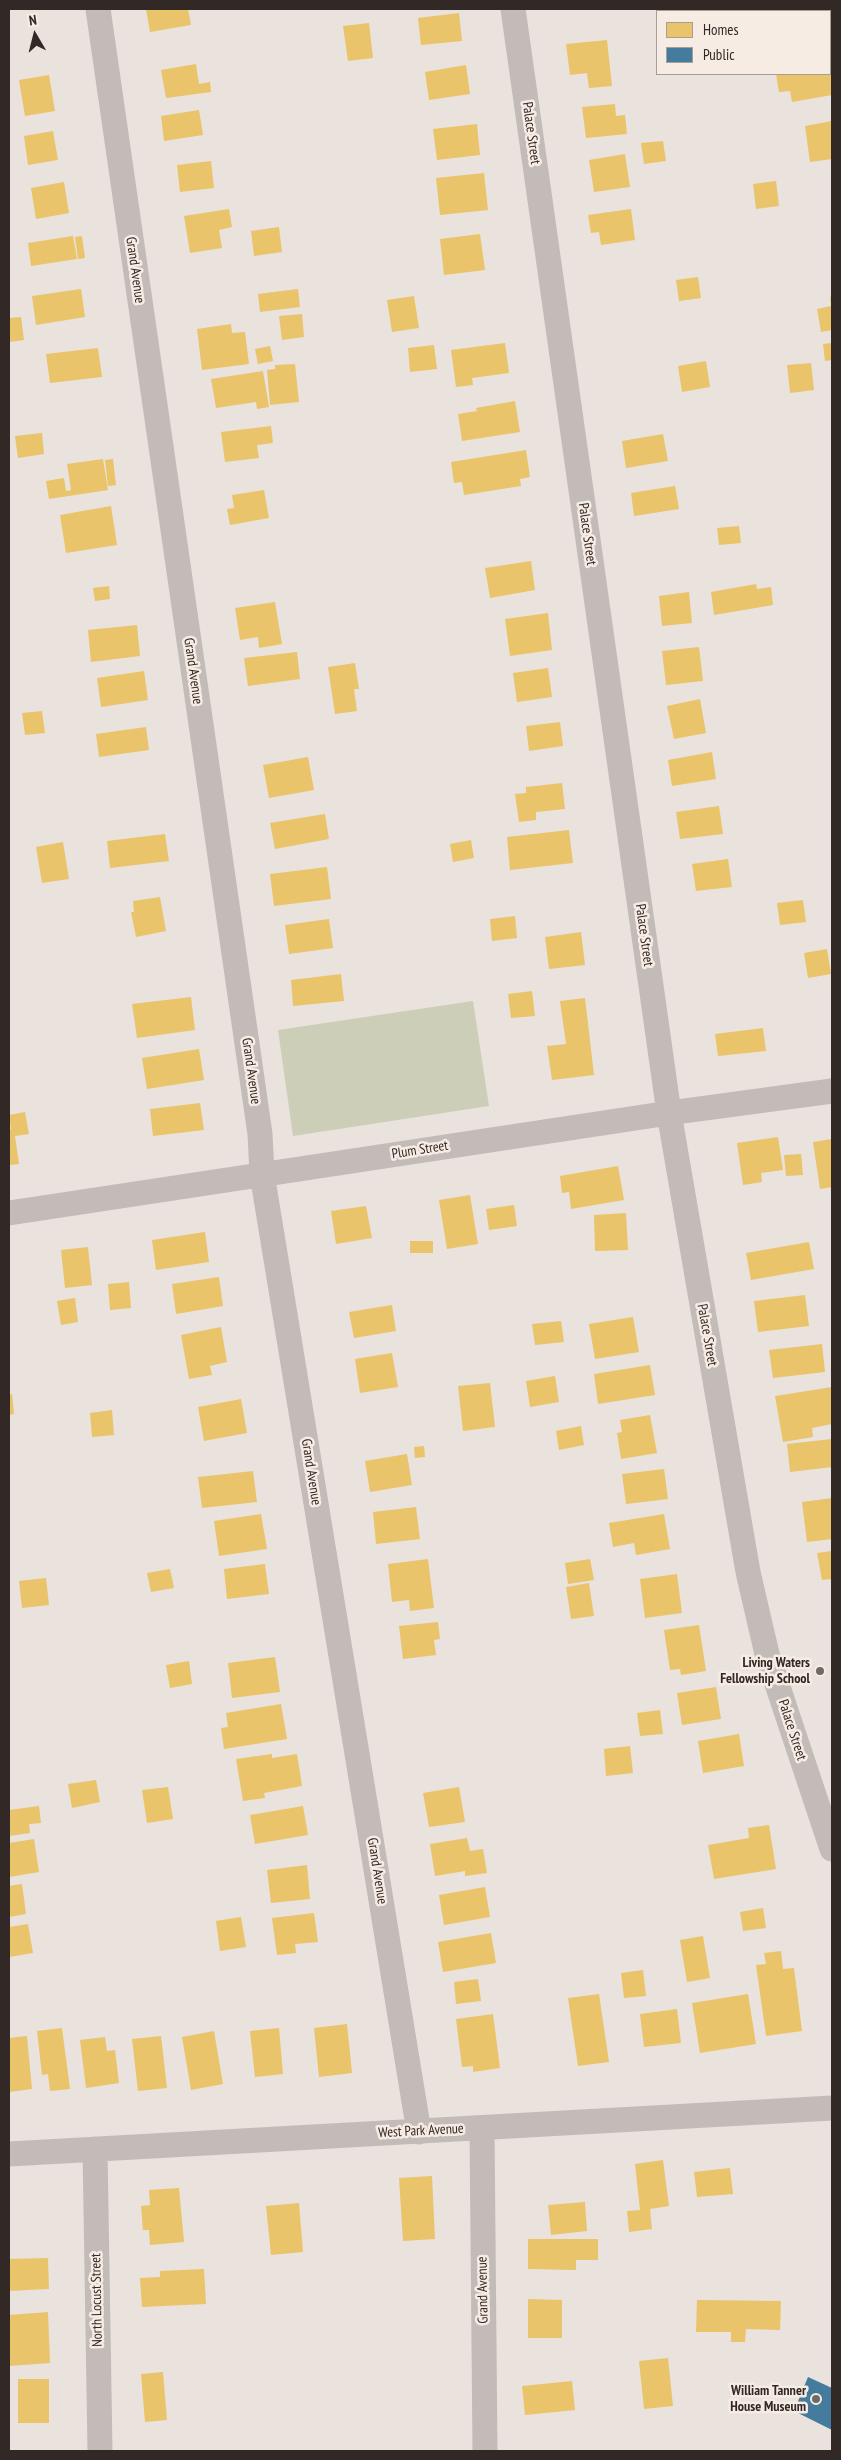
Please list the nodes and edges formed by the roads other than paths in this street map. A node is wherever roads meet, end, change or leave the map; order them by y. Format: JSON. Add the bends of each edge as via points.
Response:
{"nodes":[{"id":1,"x":98,"y":9,"type":"edge"},
{"id":2,"x":513,"y":9,"type":"edge"},
{"id":3,"x":832,"y":1090,"type":"edge"},
{"id":4,"x":669,"y":1113,"type":"junction"},
{"id":5,"x":262,"y":1174,"type":"junction"},
{"id":6,"x":9,"y":1213,"type":"edge"},
{"id":7,"x":832,"y":1849,"type":"edge"},
{"id":8,"x":832,"y":2108,"type":"edge"},
{"id":9,"x":482,"y":2128,"type":"junction"},
{"id":10,"x":420,"y":2132,"type":"junction"},
{"id":11,"x":95,"y":2149,"type":"junction"},
{"id":12,"x":9,"y":2154,"type":"edge"},
{"id":13,"x":100,"y":2451,"type":"edge"},
{"id":14,"x":485,"y":2451,"type":"edge"}],
"edges":[{"from":1,"to":5,"type":"street","name":"Grand Avenue","via":[[260,1134]]},
{"from":2,"to":4,"type":"street","name":"Palace Street"},
{"from":3,"to":4,"type":"street","name":"Plum Street"},
{"from":4,"to":5,"type":"street","name":"Plum Street"},
{"from":4,"to":7,"type":"street","name":"Palace Street","via":[[748,1572],[767,1654]]},
{"from":5,"to":6,"type":"street","name":"Plum Street"},
{"from":5,"to":10,"type":"street","name":"Grand Avenue"},
{"from":8,"to":9,"type":"street","name":"West Park Avenue"},
{"from":9,"to":10,"type":"street","name":"West Park Avenue"},
{"from":9,"to":14,"type":"street","name":"Grand Avenue"},
{"from":10,"to":11,"type":"street","name":"West Park Avenue"},
{"from":11,"to":12,"type":"street","name":"West Park Avenue"},
{"from":11,"to":13,"type":"street","name":"North Locust Street"}]}
